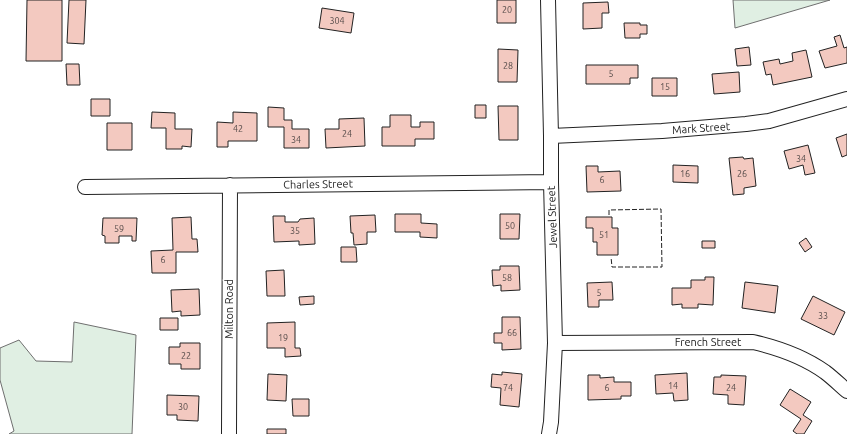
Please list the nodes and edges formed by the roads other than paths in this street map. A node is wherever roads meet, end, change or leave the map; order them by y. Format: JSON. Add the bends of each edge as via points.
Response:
{"nodes":[{"id":1,"x":548,"y":0,"type":"edge"},
{"id":2,"x":847,"y":99,"type":"edge"},
{"id":3,"x":551,"y":136,"type":"junction"},
{"id":4,"x":551,"y":182,"type":"junction"},
{"id":5,"x":230,"y":185,"type":"junction"},
{"id":6,"x":85,"y":187,"type":"dead end"},
{"id":7,"x":555,"y":343,"type":"junction"},
{"id":8,"x":847,"y":390,"type":"edge"},
{"id":9,"x":229,"y":434,"type":"edge"},
{"id":10,"x":548,"y":434,"type":"edge"}],
"edges":[{"from":1,"to":3,"type":"street","name":"Jewel Street"},
{"from":2,"to":3,"type":"street","name":"Mark Street","via":[[769,122],[662,131]]},
{"from":3,"to":4,"type":"street","name":"Jewel Street"},
{"from":4,"to":5,"type":"street","name":"Charles Street"},
{"from":4,"to":7,"type":"street","name":"Jewel Street"},
{"from":5,"to":6,"type":"street","name":"Charles Street"},
{"from":5,"to":9,"type":"street","name":"Milton Road"},
{"from":7,"to":8,"type":"street","name":"French Street","via":[[753,342],[799,357],[825,372]]},
{"from":7,"to":10,"type":"street","name":"Jewel Street","via":[[551,422]]}]}
